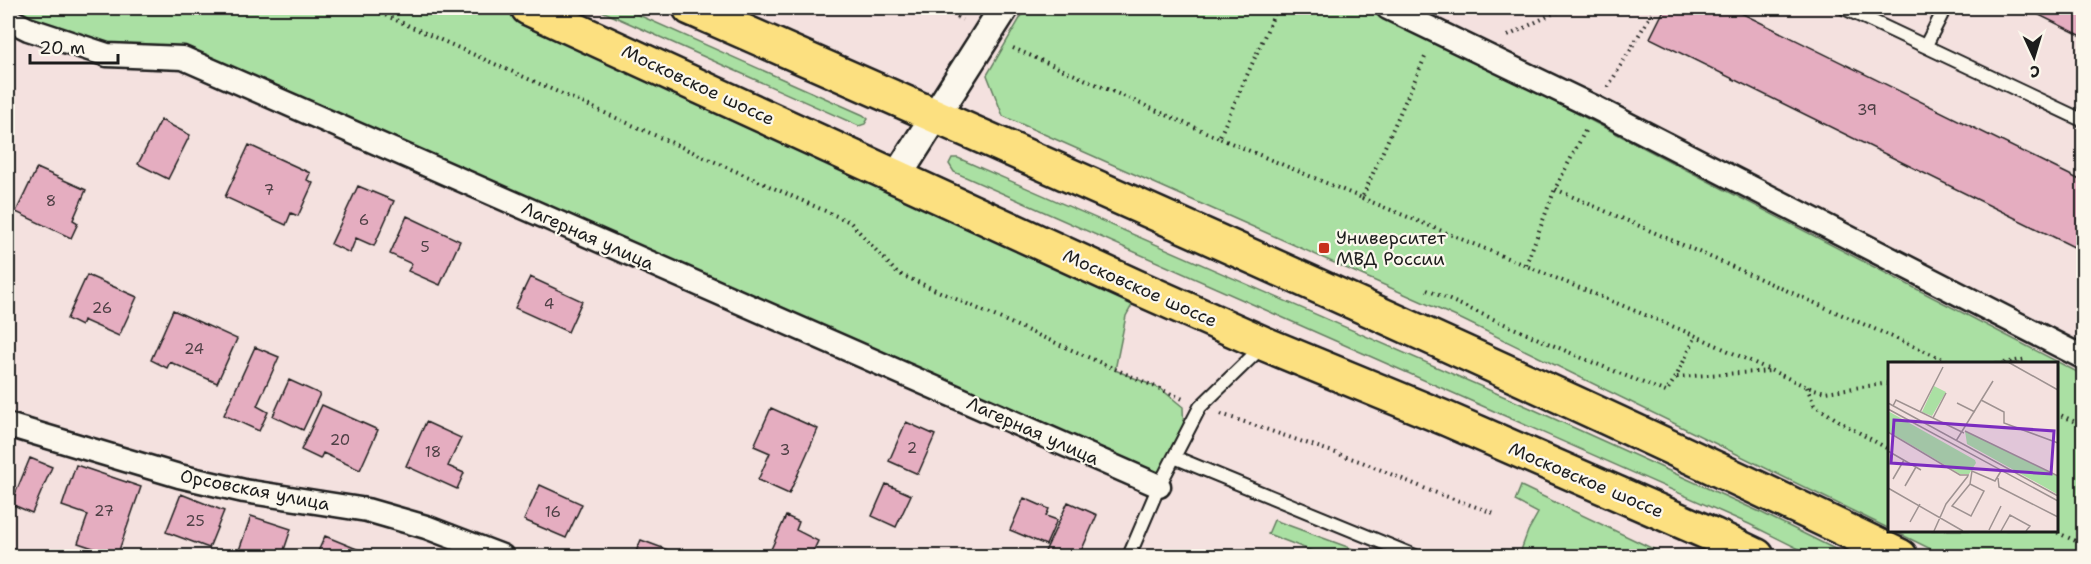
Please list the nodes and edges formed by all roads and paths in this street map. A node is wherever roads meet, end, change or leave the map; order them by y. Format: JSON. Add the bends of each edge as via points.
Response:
{"nodes":[{"id":1,"x":369,"y":8,"type":"edge"},
{"id":2,"x":528,"y":8,"type":"edge"},
{"id":3,"x":690,"y":8,"type":"edge"},
{"id":4,"x":941,"y":8,"type":"edge"},
{"id":5,"x":1004,"y":8,"type":"edge"},
{"id":6,"x":1277,"y":8,"type":"edge"},
{"id":7,"x":1388,"y":8,"type":"edge"},
{"id":8,"x":1564,"y":8,"type":"edge"},
{"id":9,"x":1654,"y":8,"type":"edge"},
{"id":10,"x":1844,"y":8,"type":"edge"},
{"id":11,"x":1945,"y":8,"type":"edge"},
{"id":12,"x":8,"y":19,"type":"edge"},
{"id":13,"x":1437,"y":31,"type":"junction"},
{"id":14,"x":986,"y":35,"type":"junction"},
{"id":15,"x":1926,"y":45,"type":"junction"},
{"id":16,"x":1480,"y":51,"type":"junction"},
{"id":17,"x":1596,"y":108,"type":"junction"},
{"id":18,"x":937,"y":116,"type":"junction"},
{"id":19,"x":2084,"y":121,"type":"edge"},
{"id":20,"x":1219,"y":138,"type":"junction"},
{"id":21,"x":897,"y":176,"type":"junction"},
{"id":22,"x":1555,"y":189,"type":"junction"},
{"id":23,"x":1362,"y":198,"type":"junction"},
{"id":24,"x":1526,"y":265,"type":"junction"},
{"id":25,"x":1427,"y":290,"type":"dead end"},
{"id":26,"x":1696,"y":336,"type":"junction"},
{"id":27,"x":1264,"y":344,"type":"junction"},
{"id":28,"x":2084,"y":358,"type":"edge"},
{"id":29,"x":1950,"y":362,"type":"edge"},
{"id":30,"x":1772,"y":371,"type":"junction"},
{"id":31,"x":1676,"y":377,"type":"junction"},
{"id":32,"x":1888,"y":382,"type":"edge"},
{"id":33,"x":1807,"y":387,"type":"junction"},
{"id":34,"x":1200,"y":407,"type":"junction"},
{"id":35,"x":2058,"y":413,"type":"edge"},
{"id":36,"x":8,"y":425,"type":"edge"},
{"id":37,"x":2084,"y":426,"type":"edge"},
{"id":38,"x":1888,"y":449,"type":"edge"},
{"id":39,"x":1174,"y":458,"type":"junction"},
{"id":40,"x":1159,"y":486,"type":"junction"},
{"id":41,"x":1496,"y":514,"type":"dead end"},
{"id":42,"x":2054,"y":531,"type":"edge"},
{"id":43,"x":2083,"y":544,"type":"edge"},
{"id":44,"x":502,"y":556,"type":"edge"},
{"id":45,"x":1129,"y":556,"type":"edge"},
{"id":46,"x":1415,"y":556,"type":"edge"},
{"id":47,"x":1757,"y":556,"type":"edge"},
{"id":48,"x":1900,"y":556,"type":"edge"}],
"edges":[{"from":1,"to":34,"type":"path","via":[[850,222],[897,273]]},
{"from":2,"to":21,"type":"main road","name":"Московское шоссе"},
{"from":3,"to":18,"type":"main road"},
{"from":4,"to":14,"type":"path"},
{"from":5,"to":14,"type":"street"},
{"from":6,"to":20,"type":"path"},
{"from":7,"to":13,"type":"street"},
{"from":8,"to":16,"type":"path"},
{"from":9,"to":17,"type":"path"},
{"from":10,"to":15,"type":"lane"},
{"from":11,"to":15,"type":"lane"},
{"from":12,"to":40,"type":"street","name":"Лагерная улица","via":[[107,55],[183,58]]},
{"from":13,"to":16,"type":"street"},
{"from":13,"to":23,"type":"path"},
{"from":14,"to":18,"type":"street"},
{"from":14,"to":20,"type":"path"},
{"from":15,"to":19,"type":"lane"},
{"from":16,"to":17,"type":"street"},
{"from":17,"to":22,"type":"path"},
{"from":17,"to":28,"type":"street"},
{"from":18,"to":21,"type":"street"},
{"from":18,"to":48,"type":"main road","via":[[1312,283]]},
{"from":20,"to":23,"type":"path"},
{"from":21,"to":27,"type":"main road","name":"Московское шоссе"},
{"from":22,"to":24,"type":"path"},
{"from":22,"to":29,"type":"path"},
{"from":23,"to":24,"type":"path"},
{"from":24,"to":26,"type":"path"},
{"from":25,"to":31,"type":"path","via":[[1666,392]]},
{"from":26,"to":30,"type":"path"},
{"from":26,"to":31,"type":"path"},
{"from":27,"to":34,"type":"lane"},
{"from":27,"to":47,"type":"main road","name":"Московское шоссе","via":[[1447,419]]},
{"from":30,"to":31,"type":"path"},
{"from":30,"to":33,"type":"path"},
{"from":32,"to":33,"type":"path","via":[[1825,392]]},
{"from":33,"to":38,"type":"path","via":[[1814,405]]},
{"from":34,"to":39,"type":"lane"},
{"from":34,"to":41,"type":"path","via":[[1362,462]]},
{"from":35,"to":37,"type":"path"},
{"from":36,"to":44,"type":"street","name":"Орсовская улица","via":[[179,476],[244,491],[367,510],[426,526]]},
{"from":39,"to":40,"type":"lane"},
{"from":39,"to":46,"type":"lane"},
{"from":40,"to":45,"type":"lane"},
{"from":42,"to":43,"type":"path"}]}
